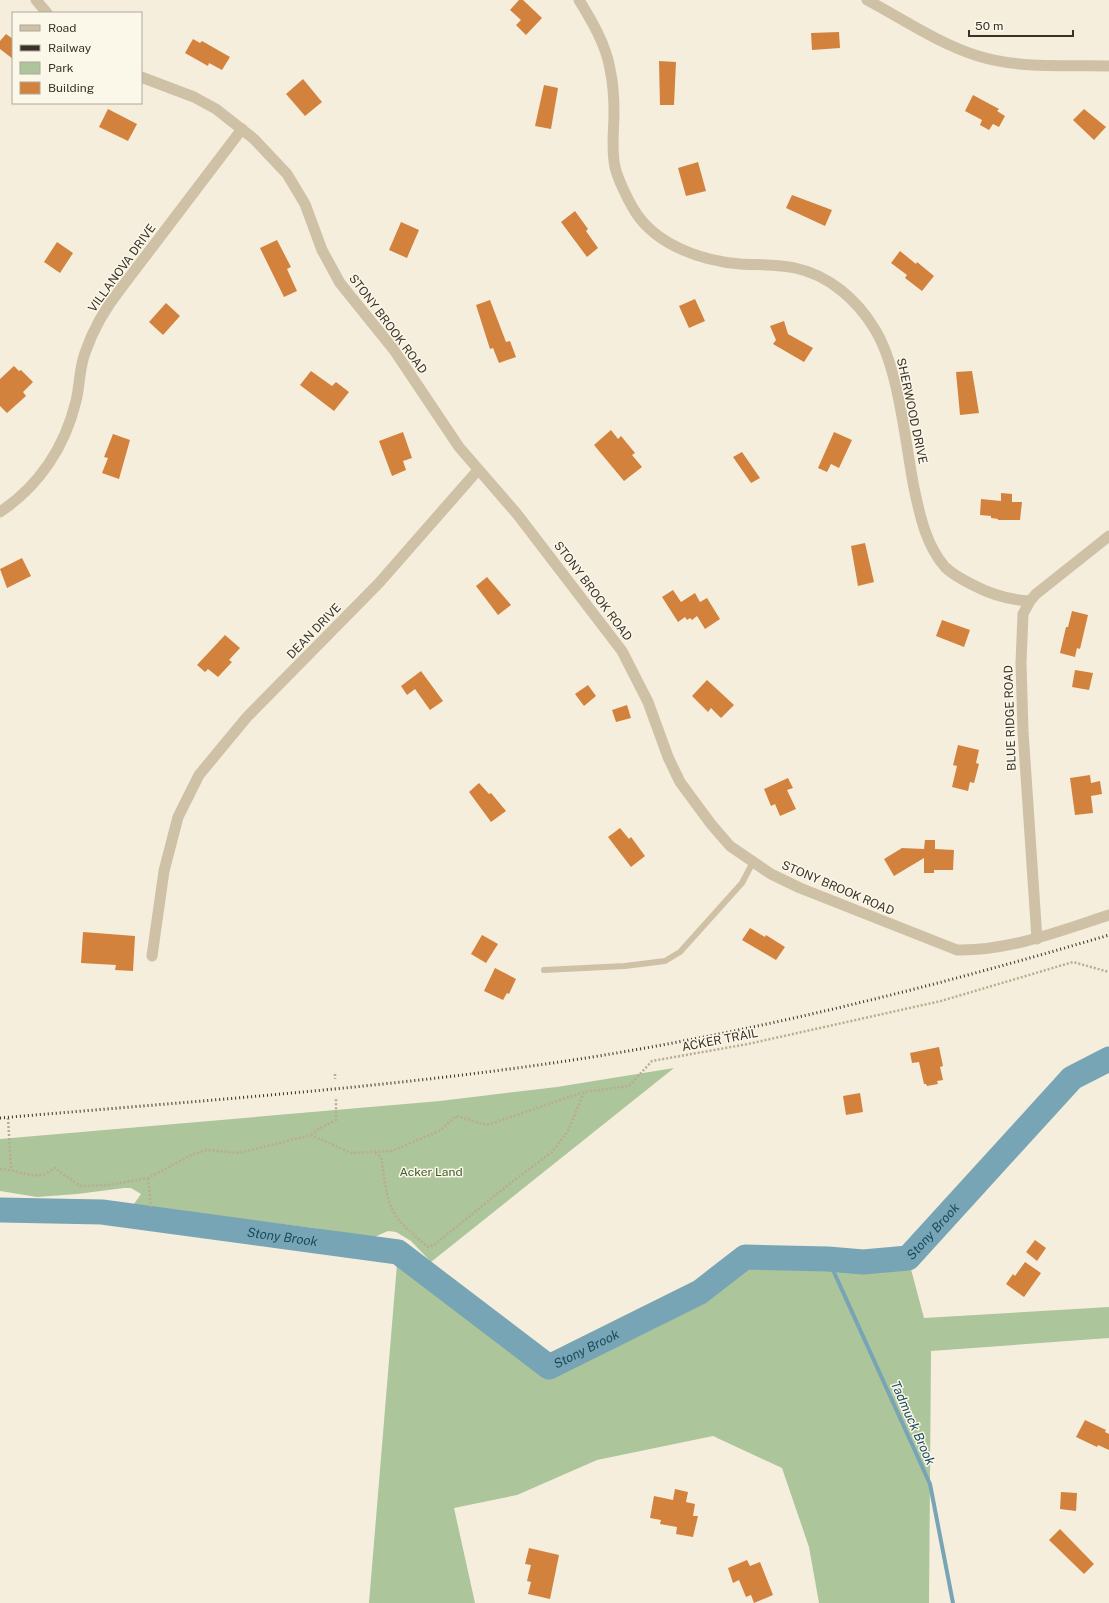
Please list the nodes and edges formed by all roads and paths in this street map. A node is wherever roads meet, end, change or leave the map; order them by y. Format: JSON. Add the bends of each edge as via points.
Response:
{"nodes":[{"id":1,"x":36,"y":0,"type":"edge"},
{"id":2,"x":579,"y":0,"type":"edge"},
{"id":3,"x":867,"y":0,"type":"edge"},
{"id":4,"x":47,"y":12,"type":"edge"},
{"id":5,"x":1109,"y":66,"type":"edge"},
{"id":6,"x":142,"y":77,"type":"edge"},
{"id":7,"x":242,"y":129,"type":"junction"},
{"id":8,"x":478,"y":470,"type":"junction"},
{"id":9,"x":0,"y":512,"type":"edge"},
{"id":10,"x":1109,"y":536,"type":"edge"},
{"id":11,"x":1030,"y":601,"type":"junction"},
{"id":12,"x":753,"y":862,"type":"junction"},
{"id":13,"x":1109,"y":915,"type":"edge"},
{"id":14,"x":1037,"y":939,"type":"junction"},
{"id":15,"x":152,"y":956,"type":"dead end"},
{"id":16,"x":544,"y":970,"type":"dead end"},
{"id":17,"x":1109,"y":972,"type":"edge"},
{"id":18,"x":335,"y":1074,"type":"dead end"},
{"id":19,"x":335,"y":1079,"type":"dead end"},
{"id":20,"x":584,"y":1092,"type":"junction"},
{"id":21,"x":336,"y":1098,"type":"dead end"},
{"id":22,"x":8,"y":1118,"type":"dead end"},
{"id":23,"x":311,"y":1135,"type":"junction"},
{"id":24,"x":375,"y":1152,"type":"junction"},
{"id":25,"x":0,"y":1169,"type":"edge"},
{"id":26,"x":11,"y":1169,"type":"junction"},
{"id":27,"x":148,"y":1178,"type":"junction"},
{"id":28,"x":152,"y":1207,"type":"dead end"}],
"edges":[{"from":1,"to":4,"type":"street"},
{"from":2,"to":11,"type":"street","name":"SHERWOOD DRIVE","via":[[599,37],[610,67],[615,168],[636,212],[646,226],[685,251],[738,264],[796,268],[819,276],[845,292],[863,311],[886,353],[897,394],[926,537],[944,566],[953,574],[983,591],[1010,600]]},
{"from":3,"to":5,"type":"street","via":[[946,43],[979,56],[1013,63]]},
{"from":6,"to":7,"type":"street","name":"STONY BROOK ROAD","via":[[205,102]]},
{"from":7,"to":8,"type":"street","name":"STONY BROOK ROAD","via":[[266,150],[287,174],[305,204],[322,250],[340,283],[394,350],[459,447]]},
{"from":7,"to":9,"type":"street","name":"VILLANOVA DRIVE","via":[[107,308],[84,355],[72,418],[57,451],[23,495]]},
{"from":8,"to":12,"type":"street","name":"STONY BROOK ROAD","via":[[517,514],[622,651],[648,702],[680,782],[730,846]]},
{"from":8,"to":15,"type":"street","name":"DEAN DRIVE","via":[[379,583],[247,717],[199,775],[178,817],[164,871]]},
{"from":10,"to":11,"type":"street","name":"BLUE RIDGE ROAD"},
{"from":11,"to":14,"type":"street","name":"BLUE RIDGE ROAD","via":[[1023,614],[1021,697]]},
{"from":12,"to":14,"type":"street","name":"STONY BROOK ROAD","via":[[800,888],[957,950],[979,951]]},
{"from":12,"to":16,"type":"lane","via":[[742,883],[680,952],[665,960],[625,966]]},
{"from":13,"to":14,"type":"street","name":"STONY BROOK ROAD"},
{"from":17,"to":20,"type":"path","name":"ACKER TRAIL","via":[[1073,962],[941,1001],[748,1044],[652,1061],[629,1086]]},
{"from":18,"to":19,"type":"path"},
{"from":20,"to":24,"type":"path","name":"ACKER TRAIL","via":[[487,1125],[456,1116],[441,1130],[392,1150]]},
{"from":20,"to":24,"type":"path","via":[[568,1131],[552,1152],[434,1245],[428,1247],[409,1231],[392,1210],[385,1187],[381,1157]]},
{"from":21,"to":23,"type":"path","via":[[336,1120]]},
{"from":22,"to":26,"type":"path"},
{"from":23,"to":24,"type":"path","name":"ACKER TRAIL","via":[[351,1153]]},
{"from":23,"to":27,"type":"path","via":[[239,1154],[207,1150],[193,1154]]},
{"from":25,"to":26,"type":"path"},
{"from":26,"to":27,"type":"path","via":[[42,1175],[55,1168],[80,1186],[108,1185]]},
{"from":27,"to":28,"type":"path"}]}
